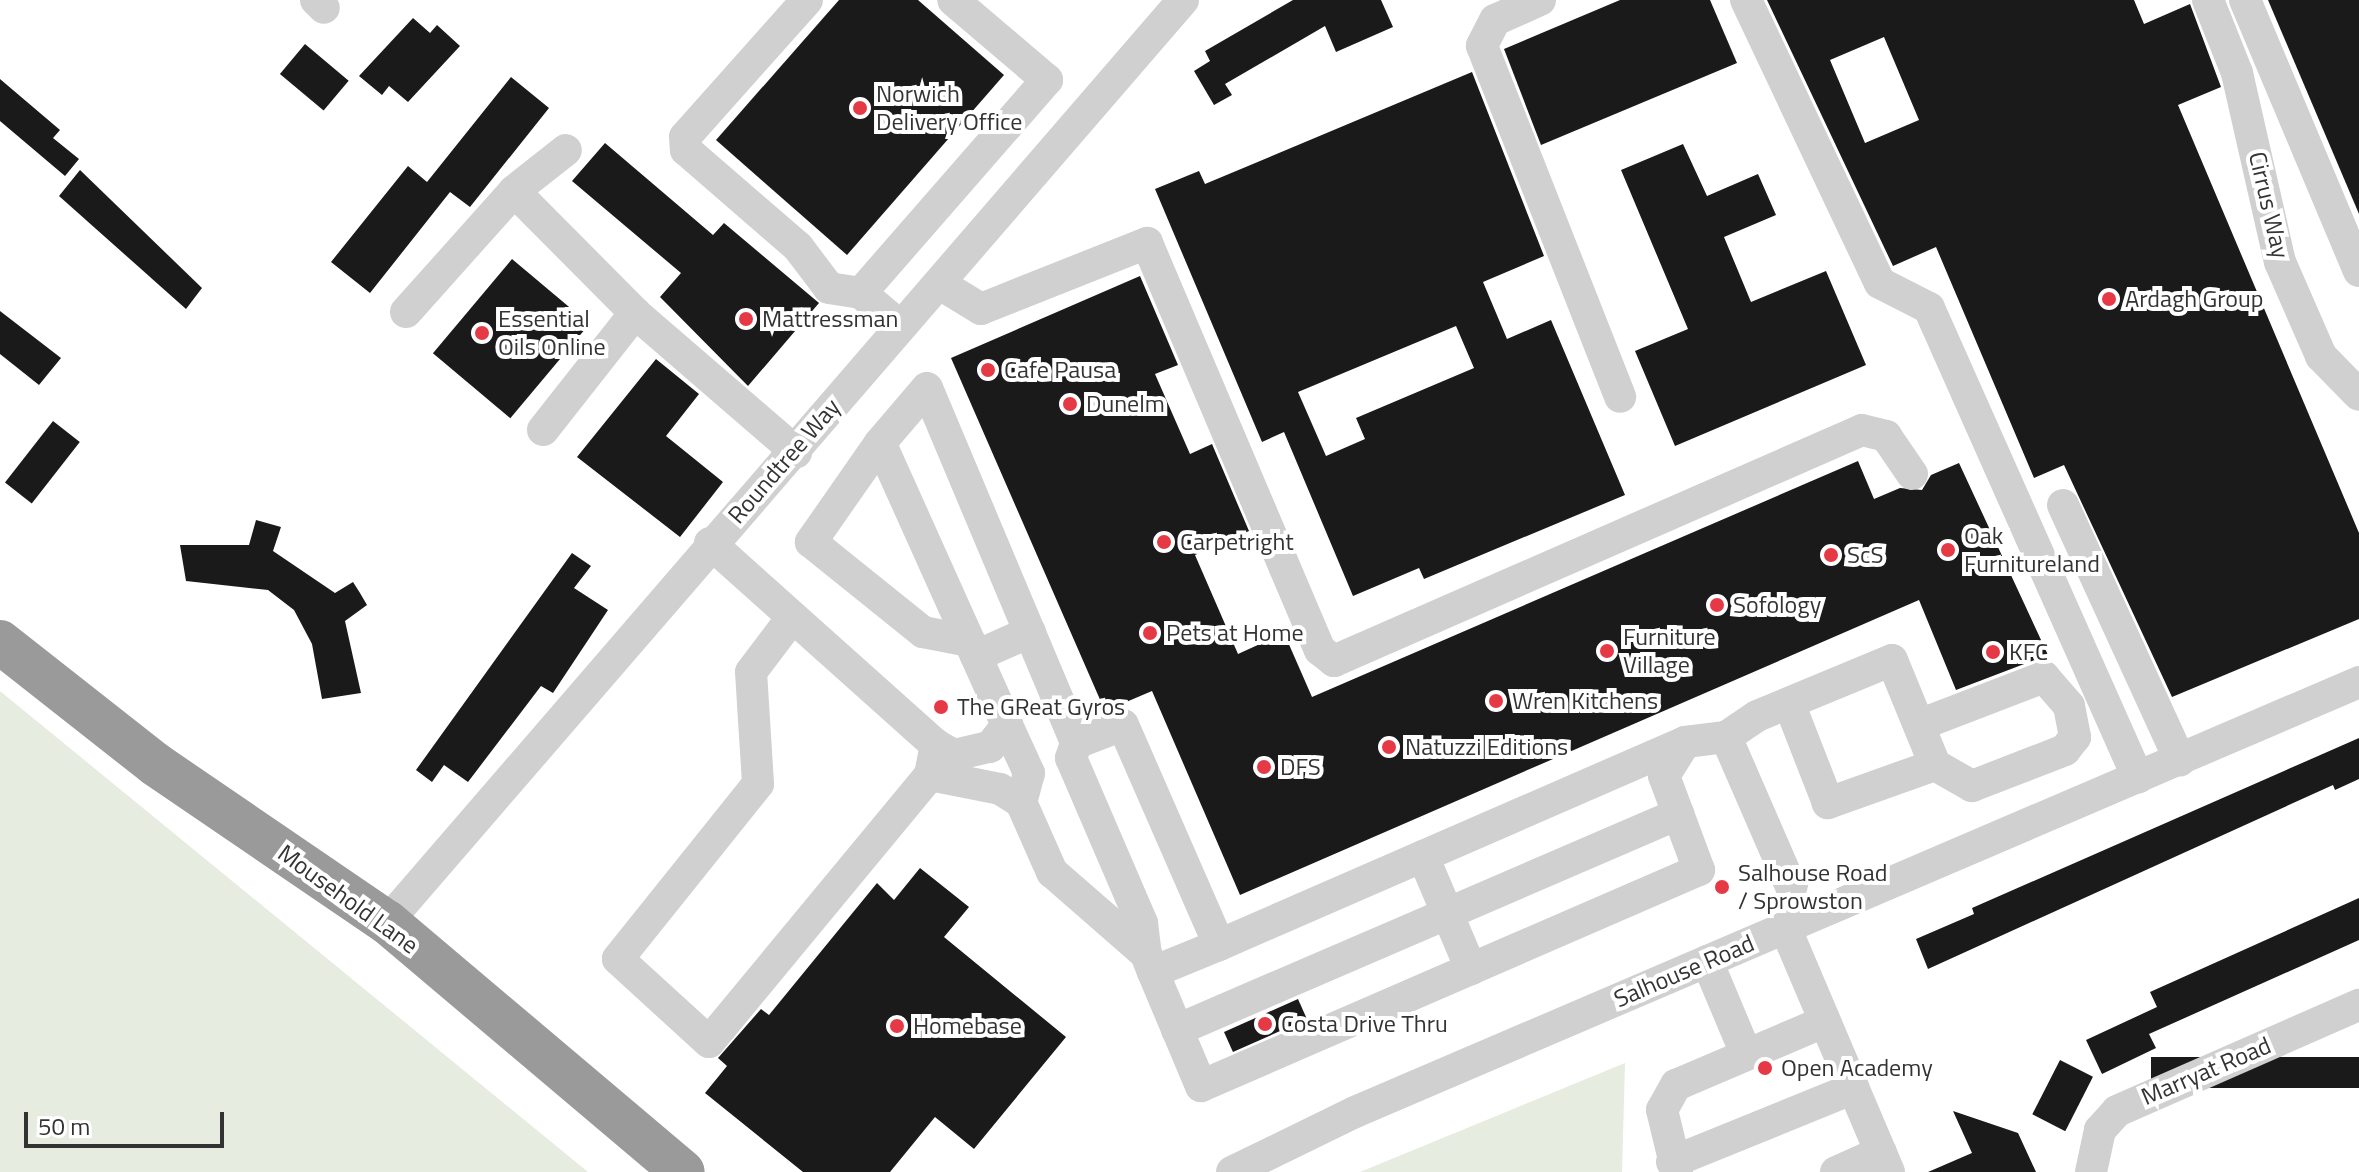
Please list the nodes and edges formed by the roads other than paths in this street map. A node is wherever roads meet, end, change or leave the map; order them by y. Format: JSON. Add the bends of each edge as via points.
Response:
{"nodes":[{"id":1,"x":807,"y":0,"type":"edge"},
{"id":2,"x":953,"y":0,"type":"edge"},
{"id":3,"x":1183,"y":0,"type":"edge"},
{"id":4,"x":1540,"y":0,"type":"edge"},
{"id":5,"x":1746,"y":0,"type":"edge"},
{"id":6,"x":2208,"y":0,"type":"edge"},
{"id":7,"x":2245,"y":0,"type":"edge"},
{"id":8,"x":566,"y":150,"type":"dead end"},
{"id":9,"x":514,"y":191,"type":"junction"},
{"id":10,"x":2359,"y":271,"type":"edge"},
{"id":11,"x":940,"y":284,"type":"junction"},
{"id":12,"x":861,"y":293,"type":"junction"},
{"id":13,"x":406,"y":312,"type":"dead end"},
{"id":14,"x":635,"y":313,"type":"junction"},
{"id":15,"x":899,"y":325,"type":"junction"},
{"id":16,"x":2359,"y":395,"type":"edge"},
{"id":17,"x":1620,"y":397,"type":"dead end"},
{"id":18,"x":543,"y":430,"type":"dead end"},
{"id":19,"x":880,"y":443,"type":"junction"},
{"id":20,"x":796,"y":452,"type":"junction"},
{"id":21,"x":1912,"y":474,"type":"dead end"},
{"id":22,"x":2063,"y":505,"type":"dead end"},
{"id":23,"x":710,"y":543,"type":"junction"},
{"id":24,"x":791,"y":619,"type":"junction"},
{"id":25,"x":1030,"y":632,"type":"junction"},
{"id":26,"x":0,"y":642,"type":"edge"},
{"id":27,"x":972,"y":648,"type":"junction"},
{"id":28,"x":2359,"y":682,"type":"edge"},
{"id":29,"x":1789,"y":703,"type":"junction"},
{"id":30,"x":1007,"y":725,"type":"junction"},
{"id":31,"x":1919,"y":725,"type":"junction"},
{"id":32,"x":1726,"y":737,"type":"junction"},
{"id":33,"x":1685,"y":742,"type":"junction"},
{"id":34,"x":1076,"y":743,"type":"junction"},
{"id":35,"x":933,"y":760,"type":"junction"},
{"id":36,"x":2180,"y":761,"type":"junction"},
{"id":37,"x":1935,"y":765,"type":"junction"},
{"id":38,"x":2138,"y":778,"type":"junction"},
{"id":39,"x":1021,"y":802,"type":"junction"},
{"id":40,"x":1678,"y":814,"type":"junction"},
{"id":41,"x":1423,"y":856,"type":"junction"},
{"id":42,"x":1447,"y":914,"type":"junction"},
{"id":43,"x":387,"y":922,"type":"junction"},
{"id":44,"x":1795,"y":923,"type":"junction"},
{"id":45,"x":1219,"y":945,"type":"junction"},
{"id":46,"x":1707,"y":961,"type":"junction"},
{"id":47,"x":1149,"y":963,"type":"junction"},
{"id":48,"x":1471,"y":969,"type":"junction"},
{"id":49,"x":2359,"y":1005,"type":"edge"},
{"id":50,"x":1824,"y":1022,"type":"junction"},
{"id":51,"x":1177,"y":1030,"type":"junction"},
{"id":52,"x":1746,"y":1054,"type":"junction"},
{"id":53,"x":1854,"y":1088,"type":"junction"},
{"id":54,"x":1885,"y":1162,"type":"edge"},
{"id":55,"x":1675,"y":1167,"type":"edge"},
{"id":56,"x":683,"y":1172,"type":"edge"},
{"id":57,"x":1232,"y":1172,"type":"edge"},
{"id":58,"x":1836,"y":1172,"type":"edge"},
{"id":59,"x":2091,"y":1172,"type":"edge"}],
"edges":[{"from":1,"to":12,"type":"street","via":[[685,137],[686,150],[798,247],[829,288]]},
{"from":2,"to":12,"type":"street","via":[[1047,80]]},
{"from":3,"to":11,"type":"street","name":"Roundtree Way"},
{"from":4,"to":17,"type":"street","via":[[1495,20],[1482,46]]},
{"from":5,"to":38,"type":"street","via":[[1880,283],[1929,308]]},
{"from":6,"to":16,"type":"street","name":"Cirrus Way","via":[[2237,73],[2280,262],[2321,356]]},
{"from":7,"to":10,"type":"street"},
{"from":8,"to":9,"type":"street"},
{"from":9,"to":13,"type":"street"},
{"from":9,"to":14,"type":"street"},
{"from":11,"to":15,"type":"street","name":"Roundtree Way"},
{"from":11,"to":21,"type":"street","via":[[981,309],[1147,243],[1320,650],[1334,661],[1862,430],[1886,436]]},
{"from":12,"to":15,"type":"street"},
{"from":14,"to":18,"type":"street"},
{"from":14,"to":20,"type":"street"},
{"from":15,"to":20,"type":"street","name":"Roundtree Way"},
{"from":19,"to":25,"type":"street","via":[[927,388]]},
{"from":19,"to":27,"type":"street"},
{"from":19,"to":27,"type":"street","via":[[811,542],[923,632]]},
{"from":20,"to":23,"type":"street","name":"Roundtree Way"},
{"from":22,"to":36,"type":"street"},
{"from":23,"to":24,"type":"street"},
{"from":23,"to":43,"type":"street","name":"Roundtree Way"},
{"from":24,"to":35,"type":"street"},
{"from":24,"to":35,"type":"street","via":[[751,672],[758,784],[618,959],[709,1042]]},
{"from":25,"to":27,"type":"street"},
{"from":25,"to":34,"type":"street"},
{"from":26,"to":43,"type":"highway","name":"Mousehold Lane","via":[[155,764]]},
{"from":27,"to":30,"type":"street"},
{"from":28,"to":36,"type":"street","name":"Salhouse Road"},
{"from":29,"to":31,"type":"street","via":[[1892,660]]},
{"from":29,"to":32,"type":"street"},
{"from":29,"to":37,"type":"street","via":[[1828,803]]},
{"from":30,"to":35,"type":"street","via":[[990,747]]},
{"from":30,"to":39,"type":"street","via":[[1029,773]]},
{"from":31,"to":37,"type":"street"},
{"from":31,"to":37,"type":"street","via":[[2044,677],[2069,706],[2075,737],[2065,750],[1972,786]]},
{"from":32,"to":33,"type":"street"},
{"from":32,"to":44,"type":"street"},
{"from":33,"to":40,"type":"street","via":[[1664,769]]},
{"from":33,"to":41,"type":"street"},
{"from":34,"to":45,"type":"street","via":[[1123,725]]},
{"from":34,"to":47,"type":"street","via":[[1071,758],[1142,923]]},
{"from":35,"to":39,"type":"street"},
{"from":36,"to":38,"type":"street","name":"Salhouse Road"},
{"from":38,"to":44,"type":"street","name":"Salhouse Road"},
{"from":39,"to":47,"type":"street","via":[[1052,872]]},
{"from":40,"to":42,"type":"street"},
{"from":40,"to":48,"type":"street","via":[[1699,870]]},
{"from":41,"to":42,"type":"street"},
{"from":41,"to":45,"type":"street"},
{"from":42,"to":48,"type":"street"},
{"from":42,"to":51,"type":"street"},
{"from":43,"to":56,"type":"highway","name":"Mousehold Lane"},
{"from":44,"to":46,"type":"street","name":"Salhouse Road"},
{"from":44,"to":50,"type":"street"},
{"from":45,"to":47,"type":"street"},
{"from":46,"to":52,"type":"street"},
{"from":46,"to":57,"type":"street","name":"Salhouse Road"},
{"from":47,"to":51,"type":"street"},
{"from":48,"to":51,"type":"street","via":[[1201,1086]]},
{"from":49,"to":59,"type":"street","name":"Marryat Road","via":[[2117,1111],[2100,1130]]},
{"from":50,"to":52,"type":"street"},
{"from":50,"to":53,"type":"street"},
{"from":52,"to":55,"type":"street","via":[[1676,1085],[1662,1110]]},
{"from":53,"to":54,"type":"street"},
{"from":53,"to":55,"type":"street"},
{"from":54,"to":58,"type":"street"}]}
